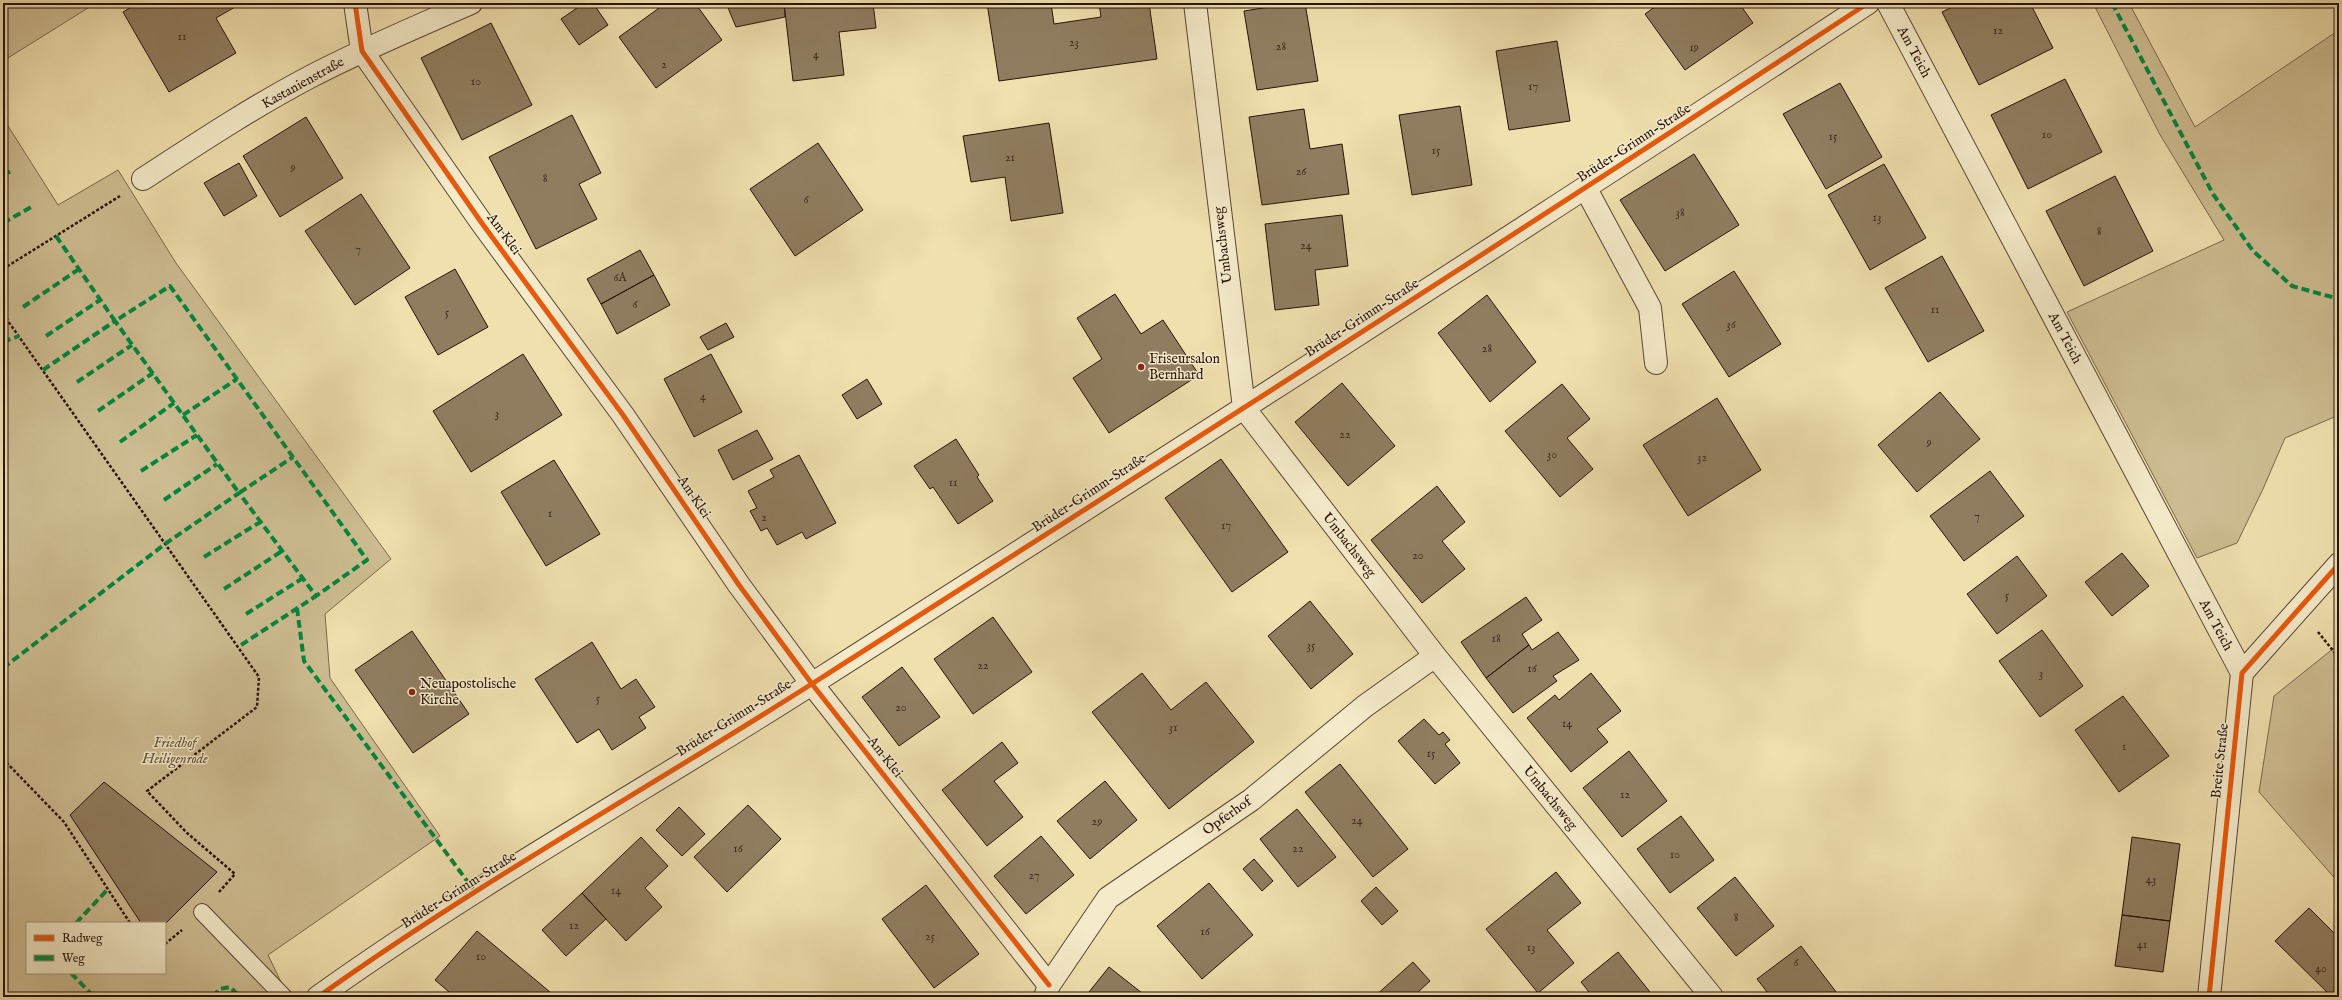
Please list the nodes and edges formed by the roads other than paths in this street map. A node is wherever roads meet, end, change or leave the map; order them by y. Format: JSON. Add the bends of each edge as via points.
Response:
{"nodes":[{"id":1,"x":355,"y":3,"type":"edge"},
{"id":2,"x":471,"y":3,"type":"edge"},
{"id":3,"x":1195,"y":3,"type":"edge"},
{"id":4,"x":1868,"y":3,"type":"edge"},
{"id":5,"x":1888,"y":3,"type":"edge"},
{"id":6,"x":362,"y":51,"type":"junction"},
{"id":7,"x":143,"y":180,"type":"road end"},
{"id":8,"x":1586,"y":189,"type":"junction"},
{"id":9,"x":1656,"y":363,"type":"dead end"},
{"id":10,"x":1244,"y":408,"type":"junction"},
{"id":11,"x":2339,"y":564,"type":"edge"},
{"id":12,"x":1435,"y":656,"type":"junction"},
{"id":13,"x":2242,"y":673,"type":"junction"},
{"id":14,"x":812,"y":684,"type":"junction"},
{"id":15,"x":202,"y":912,"type":"road end"},
{"id":16,"x":1047,"y":991,"type":"edge"},
{"id":17,"x":284,"y":997,"type":"edge"},
{"id":18,"x":318,"y":997,"type":"edge"},
{"id":19,"x":1712,"y":997,"type":"edge"},
{"id":20,"x":2209,"y":997,"type":"edge"}],
"edges":[{"from":1,"to":6,"type":"street","name":"Am Klei"},
{"from":2,"to":6,"type":"street","name":"Kastanienstraße"},
{"from":3,"to":10,"type":"street","name":"Umbachsweg"},
{"from":4,"to":8,"type":"street","name":"Brüder-Grimm-Straße"},
{"from":5,"to":13,"type":"street","name":"Am Teich"},
{"from":6,"to":7,"type":"street","name":"Kastanienstraße","via":[[307,78],[192,147]]},
{"from":6,"to":14,"type":"street","name":"Am Klei","via":[[481,222],[623,415],[739,585]]},
{"from":8,"to":9,"type":"street","name":"Brüder-Grimm-Straße","via":[[1650,308]]},
{"from":8,"to":10,"type":"street","name":"Brüder-Grimm-Straße"},
{"from":10,"to":12,"type":"street","name":"Umbachsweg"},
{"from":10,"to":14,"type":"street","name":"Brüder-Grimm-Straße"},
{"from":11,"to":13,"type":"street"},
{"from":12,"to":16,"type":"street","name":"Opferhof","via":[[1365,706],[1251,800],[1108,898]]},
{"from":12,"to":19,"type":"street","name":"Umbachsweg"},
{"from":13,"to":20,"type":"street","name":"Breite Straße"},
{"from":14,"to":16,"type":"street","name":"Am Klei"},
{"from":14,"to":18,"type":"street","name":"Brüder-Grimm-Straße","via":[[476,893]]},
{"from":15,"to":17,"type":"lane"}]}
